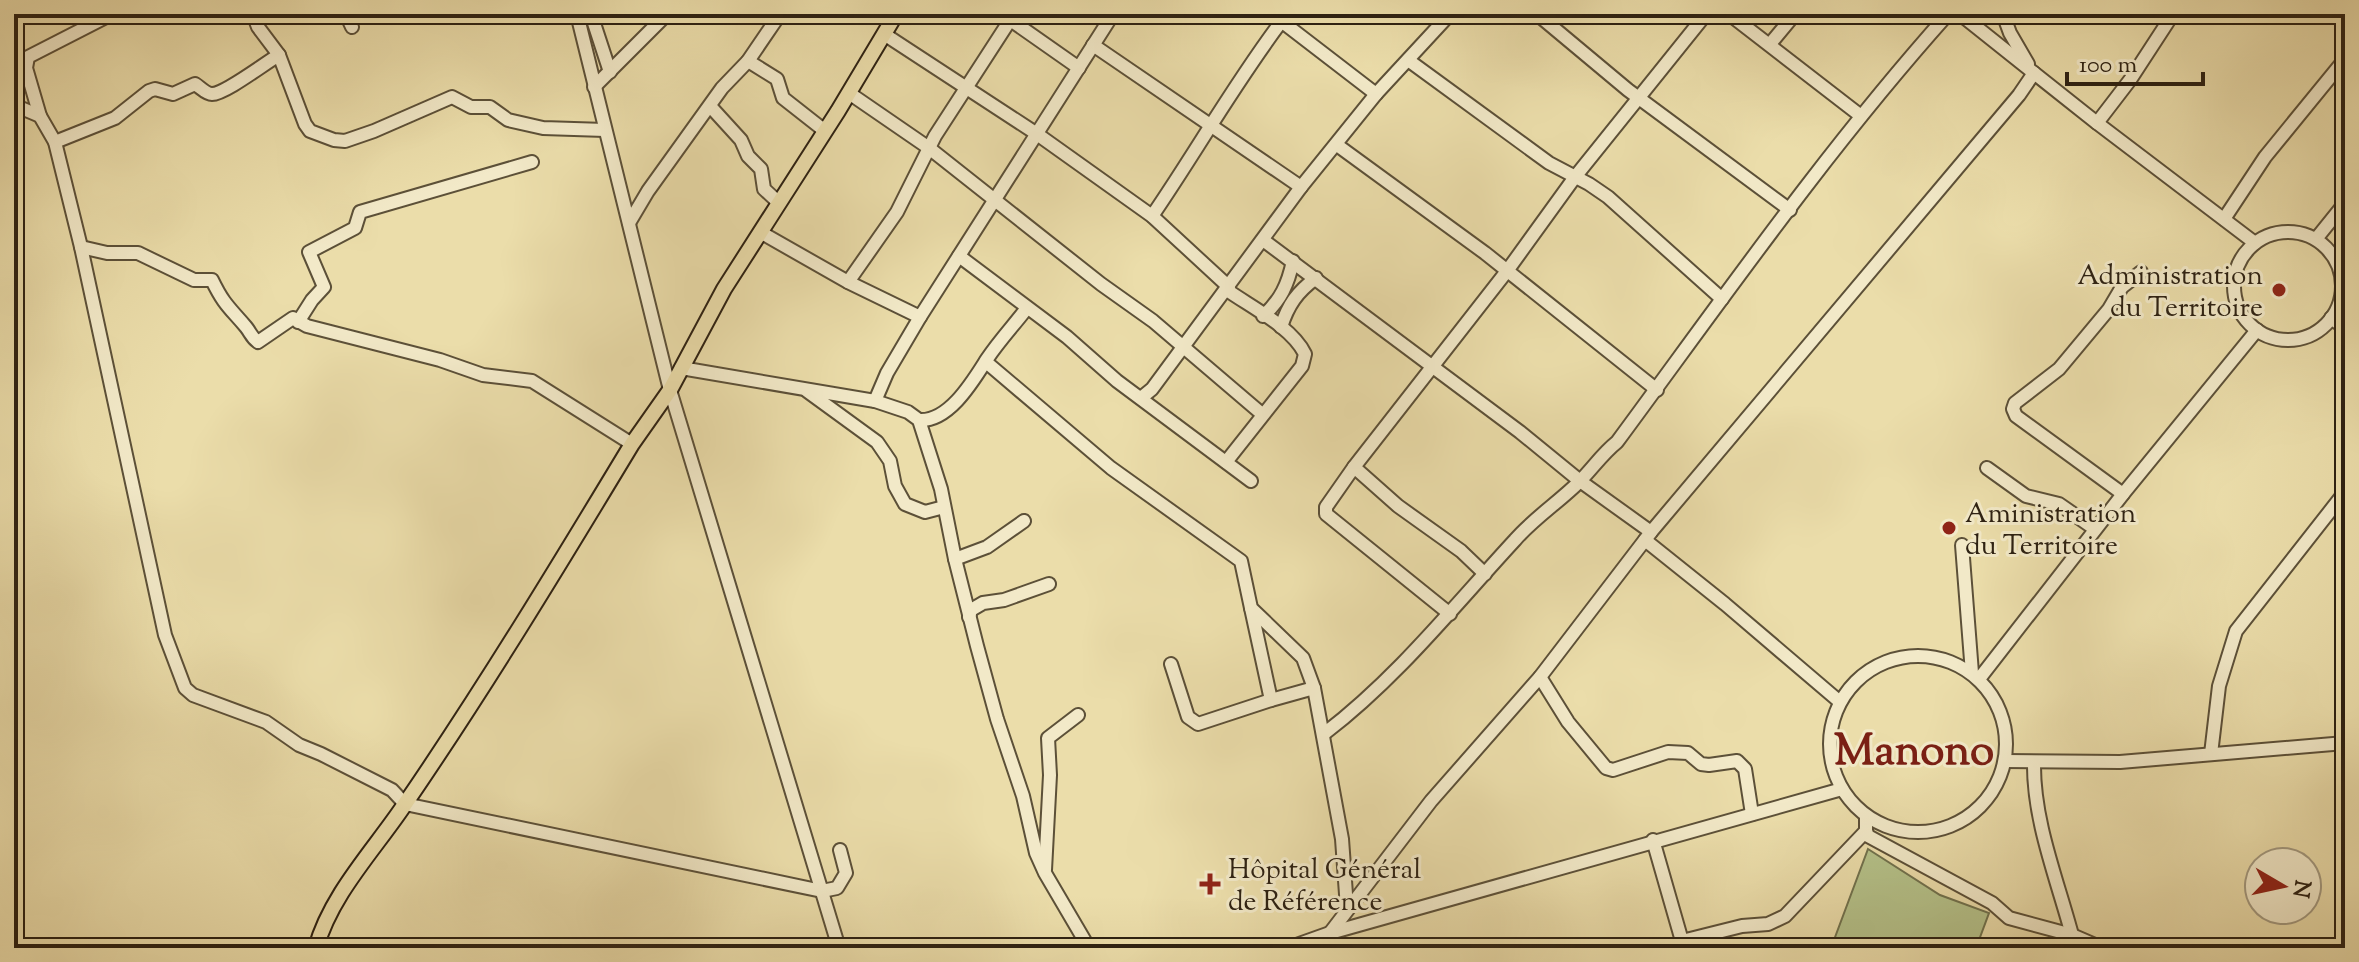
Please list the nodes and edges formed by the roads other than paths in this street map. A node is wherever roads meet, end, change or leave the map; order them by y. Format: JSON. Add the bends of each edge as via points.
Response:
{"nodes":[{"id":1,"x":112,"y":14,"type":"edge"},
{"id":2,"x":253,"y":14,"type":"edge"},
{"id":3,"x":346,"y":14,"type":"edge"},
{"id":4,"x":577,"y":14,"type":"edge"},
{"id":5,"x":591,"y":14,"type":"edge"},
{"id":6,"x":667,"y":14,"type":"edge"},
{"id":7,"x":780,"y":14,"type":"edge"},
{"id":8,"x":896,"y":14,"type":"edge"},
{"id":9,"x":1113,"y":14,"type":"edge"},
{"id":10,"x":1450,"y":14,"type":"edge"},
{"id":11,"x":1537,"y":14,"type":"edge"},
{"id":12,"x":1706,"y":14,"type":"edge"},
{"id":13,"x":1729,"y":14,"type":"edge"},
{"id":14,"x":1795,"y":14,"type":"edge"},
{"id":15,"x":1948,"y":14,"type":"edge"},
{"id":16,"x":1960,"y":14,"type":"edge"},
{"id":17,"x":2003,"y":14,"type":"edge"},
{"id":18,"x":2173,"y":14,"type":"edge"},
{"id":19,"x":1009,"y":16,"type":"edge"},
{"id":20,"x":1276,"y":18,"type":"edge"},
{"id":21,"x":352,"y":27,"type":"dead end"},
{"id":22,"x":884,"y":34,"type":"junction"},
{"id":23,"x":1770,"y":44,"type":"junction"},
{"id":24,"x":1093,"y":45,"type":"junction"},
{"id":25,"x":279,"y":55,"type":"junction"},
{"id":26,"x":2345,"y":59,"type":"edge"},
{"id":27,"x":1408,"y":60,"type":"junction"},
{"id":28,"x":748,"y":61,"type":"junction"},
{"id":29,"x":1079,"y":68,"type":"junction"},
{"id":30,"x":610,"y":72,"type":"junction"},
{"id":31,"x":2034,"y":73,"type":"junction"},
{"id":32,"x":594,"y":87,"type":"junction"},
{"id":33,"x":966,"y":90,"type":"junction"},
{"id":34,"x":849,"y":93,"type":"junction"},
{"id":35,"x":1376,"y":94,"type":"junction"},
{"id":36,"x":1641,"y":98,"type":"junction"},
{"id":37,"x":14,"y":105,"type":"edge"},
{"id":38,"x":710,"y":106,"type":"junction"},
{"id":39,"x":40,"y":116,"type":"junction"},
{"id":40,"x":1861,"y":116,"type":"junction"},
{"id":41,"x":2097,"y":123,"type":"junction"},
{"id":42,"x":1208,"y":126,"type":"junction"},
{"id":43,"x":605,"y":130,"type":"junction"},
{"id":44,"x":825,"y":131,"type":"junction"},
{"id":45,"x":1037,"y":134,"type":"junction"},
{"id":46,"x":55,"y":142,"type":"junction"},
{"id":47,"x":1337,"y":145,"type":"junction"},
{"id":48,"x":929,"y":148,"type":"junction"},
{"id":49,"x":532,"y":162,"type":"dead end"},
{"id":50,"x":1575,"y":177,"type":"junction"},
{"id":51,"x":1301,"y":187,"type":"junction"},
{"id":52,"x":996,"y":198,"type":"junction"},
{"id":53,"x":778,"y":202,"type":"junction"},
{"id":54,"x":2345,"y":203,"type":"edge"},
{"id":55,"x":1790,"y":210,"type":"junction"},
{"id":56,"x":1152,"y":216,"type":"junction"},
{"id":57,"x":2224,"y":219,"type":"junction"},
{"id":58,"x":629,"y":223,"type":"junction"},
{"id":59,"x":760,"y":232,"type":"junction"},
{"id":60,"x":2316,"y":239,"type":"junction"},
{"id":61,"x":1263,"y":240,"type":"junction"},
{"id":62,"x":2255,"y":243,"type":"junction"},
{"id":63,"x":81,"y":247,"type":"junction"},
{"id":64,"x":2345,"y":251,"type":"edge"},
{"id":65,"x":959,"y":256,"type":"junction"},
{"id":66,"x":1293,"y":261,"type":"junction"},
{"id":67,"x":2336,"y":262,"type":"junction"},
{"id":68,"x":1507,"y":271,"type":"junction"},
{"id":69,"x":2141,"y":272,"type":"dead end"},
{"id":70,"x":1316,"y":278,"type":"junction"},
{"id":71,"x":848,"y":282,"type":"junction"},
{"id":72,"x":1228,"y":288,"type":"junction"},
{"id":73,"x":1722,"y":299,"type":"junction"},
{"id":74,"x":1027,"y":308,"type":"junction"},
{"id":75,"x":1263,"y":316,"type":"junction"},
{"id":76,"x":920,"y":317,"type":"junction"},
{"id":77,"x":2331,"y":318,"type":"junction"},
{"id":78,"x":298,"y":322,"type":"junction"},
{"id":79,"x":1281,"y":327,"type":"junction"},
{"id":80,"x":2345,"y":328,"type":"edge"},
{"id":81,"x":2257,"y":330,"type":"junction"},
{"id":82,"x":1182,"y":347,"type":"junction"},
{"id":83,"x":986,"y":362,"type":"junction"},
{"id":84,"x":1432,"y":367,"type":"junction"},
{"id":85,"x":681,"y":368,"type":"junction"},
{"id":86,"x":806,"y":389,"type":"junction"},
{"id":87,"x":670,"y":390,"type":"junction"},
{"id":88,"x":1657,"y":390,"type":"junction"},
{"id":89,"x":1141,"y":398,"type":"junction"},
{"id":90,"x":875,"y":401,"type":"junction"},
{"id":91,"x":1262,"y":414,"type":"junction"},
{"id":92,"x":919,"y":420,"type":"junction"},
{"id":93,"x":632,"y":444,"type":"junction"},
{"id":94,"x":1226,"y":462,"type":"junction"},
{"id":95,"x":1354,"y":467,"type":"junction"},
{"id":96,"x":1987,"y":468,"type":"dead end"},
{"id":97,"x":1251,"y":481,"type":"dead end"},
{"id":98,"x":1580,"y":481,"type":"junction"},
{"id":99,"x":2345,"y":492,"type":"edge"},
{"id":100,"x":2123,"y":494,"type":"junction"},
{"id":101,"x":944,"y":507,"type":"junction"},
{"id":102,"x":1024,"y":521,"type":"dead end"},
{"id":103,"x":2095,"y":529,"type":"junction"},
{"id":104,"x":1648,"y":536,"type":"junction"},
{"id":105,"x":1962,"y":545,"type":"dead end"},
{"id":106,"x":955,"y":559,"type":"junction"},
{"id":107,"x":1485,"y":574,"type":"junction"},
{"id":108,"x":1049,"y":584,"type":"dead end"},
{"id":109,"x":1251,"y":608,"type":"junction"},
{"id":110,"x":1450,"y":614,"type":"junction"},
{"id":111,"x":969,"y":617,"type":"junction"},
{"id":112,"x":1171,"y":664,"type":"dead end"},
{"id":113,"x":1976,"y":676,"type":"junction"},
{"id":114,"x":1540,"y":677,"type":"junction"},
{"id":115,"x":1314,"y":688,"type":"junction"},
{"id":116,"x":1271,"y":700,"type":"junction"},
{"id":117,"x":1840,"y":702,"type":"junction"},
{"id":118,"x":1078,"y":715,"type":"dead end"},
{"id":119,"x":1325,"y":733,"type":"junction"},
{"id":120,"x":2345,"y":743,"type":"edge"},
{"id":121,"x":2211,"y":754,"type":"junction"},
{"id":122,"x":2005,"y":761,"type":"junction"},
{"id":123,"x":2034,"y":762,"type":"junction"},
{"id":124,"x":1842,"y":789,"type":"junction"},
{"id":125,"x":405,"y":804,"type":"junction"},
{"id":126,"x":1752,"y":814,"type":"junction"},
{"id":127,"x":1866,"y":816,"type":"junction"},
{"id":128,"x":1866,"y":831,"type":"junction"},
{"id":129,"x":1653,"y":840,"type":"junction"},
{"id":130,"x":840,"y":850,"type":"dead end"},
{"id":131,"x":1045,"y":873,"type":"junction"},
{"id":132,"x":822,"y":891,"type":"junction"},
{"id":133,"x":1347,"y":908,"type":"junction"},
{"id":134,"x":1330,"y":933,"type":"junction"},
{"id":135,"x":2070,"y":942,"type":"edge"},
{"id":136,"x":1683,"y":945,"type":"edge"},
{"id":137,"x":1302,"y":946,"type":"edge"},
{"id":138,"x":316,"y":948,"type":"edge"},
{"id":139,"x":839,"y":948,"type":"edge"},
{"id":140,"x":1089,"y":948,"type":"edge"},
{"id":141,"x":1288,"y":948,"type":"edge"},
{"id":142,"x":2102,"y":948,"type":"edge"}],
"edges":[{"from":1,"to":39,"type":"street","via":[[28,57],[26,68]]},
{"from":2,"to":25,"type":"street"},
{"from":3,"to":21,"type":"street"},
{"from":4,"to":32,"type":"street"},
{"from":5,"to":30,"type":"street"},
{"from":6,"to":30,"type":"street"},
{"from":7,"to":28,"type":"street"},
{"from":8,"to":22,"type":"main road"},
{"from":9,"to":24,"type":"street"},
{"from":10,"to":27,"type":"street"},
{"from":11,"to":36,"type":"street"},
{"from":12,"to":36,"type":"street"},
{"from":13,"to":23,"type":"street"},
{"from":14,"to":23,"type":"street"},
{"from":15,"to":40,"type":"street"},
{"from":16,"to":31,"type":"street"},
{"from":17,"to":31,"type":"street"},
{"from":18,"to":41,"type":"street"},
{"from":19,"to":29,"type":"street"},
{"from":19,"to":33,"type":"street"},
{"from":20,"to":35,"type":"street"},
{"from":20,"to":42,"type":"street"},
{"from":22,"to":33,"type":"street"},
{"from":22,"to":34,"type":"main road"},
{"from":23,"to":40,"type":"street"},
{"from":24,"to":29,"type":"street"},
{"from":24,"to":42,"type":"street"},
{"from":25,"to":43,"type":"street","via":[[305,124],[334,140],[374,131],[452,97],[543,128]]},
{"from":25,"to":46,"type":"street","via":[[213,93],[195,84],[173,94],[149,91],[115,118]]},
{"from":26,"to":57,"type":"street","via":[[2265,157]]},
{"from":27,"to":35,"type":"street"},
{"from":27,"to":50,"type":"street"},
{"from":28,"to":38,"type":"street"},
{"from":28,"to":44,"type":"street","via":[[777,79],[783,98]]},
{"from":29,"to":45,"type":"street"},
{"from":30,"to":32,"type":"street"},
{"from":31,"to":41,"type":"street"},
{"from":31,"to":104,"type":"street"},
{"from":32,"to":43,"type":"street"},
{"from":33,"to":45,"type":"street"},
{"from":33,"to":48,"type":"street"},
{"from":34,"to":44,"type":"main road"},
{"from":34,"to":48,"type":"street"},
{"from":35,"to":47,"type":"street"},
{"from":36,"to":50,"type":"street"},
{"from":36,"to":55,"type":"street"},
{"from":37,"to":39,"type":"street"},
{"from":38,"to":53,"type":"street","via":[[741,140],[761,169],[764,189]]},
{"from":38,"to":58,"type":"street"},
{"from":39,"to":46,"type":"street"},
{"from":40,"to":55,"type":"street"},
{"from":41,"to":57,"type":"street"},
{"from":42,"to":51,"type":"street"},
{"from":42,"to":56,"type":"street"},
{"from":43,"to":58,"type":"street"},
{"from":44,"to":53,"type":"main road"},
{"from":45,"to":52,"type":"street"},
{"from":45,"to":56,"type":"street"},
{"from":46,"to":63,"type":"street"},
{"from":47,"to":51,"type":"street"},
{"from":47,"to":68,"type":"street"},
{"from":48,"to":52,"type":"street"},
{"from":48,"to":71,"type":"street","via":[[897,212]]},
{"from":49,"to":78,"type":"street","via":[[360,212],[355,228],[309,252],[324,287]]},
{"from":50,"to":68,"type":"street"},
{"from":50,"to":73,"type":"street","via":[[1608,197]]},
{"from":51,"to":61,"type":"street"},
{"from":52,"to":65,"type":"street"},
{"from":52,"to":82,"type":"street"},
{"from":53,"to":59,"type":"main road"},
{"from":54,"to":60,"type":"street"},
{"from":55,"to":73,"type":"street"},
{"from":56,"to":72,"type":"street"},
{"from":57,"to":62,"type":"street"},
{"from":58,"to":87,"type":"street"},
{"from":59,"to":71,"type":"street"},
{"from":59,"to":85,"type":"main road"},
{"from":60,"to":62,"type":"street","via":[[2285,232]]},
{"from":60,"to":67,"type":"street"},
{"from":61,"to":66,"type":"street"},
{"from":61,"to":72,"type":"street"},
{"from":62,"to":81,"type":"street","via":[[2239,263],[2234,287],[2245,319]]},
{"from":63,"to":78,"type":"street","via":[[138,253],[194,280],[212,280],[229,311],[258,342],[291,318]]},
{"from":63,"to":125,"type":"street","via":[[159,610],[185,688],[266,722],[299,745],[392,790]]},
{"from":64,"to":67,"type":"street"},
{"from":65,"to":74,"type":"street"},
{"from":65,"to":76,"type":"street"},
{"from":66,"to":70,"type":"street"},
{"from":66,"to":75,"type":"street","via":[[1288,285]]},
{"from":67,"to":77,"type":"street","via":[[2341,291]]},
{"from":68,"to":84,"type":"street"},
{"from":68,"to":88,"type":"street"},
{"from":69,"to":100,"type":"street","via":[[2122,287],[2059,369],[2013,409]]},
{"from":70,"to":79,"type":"street","via":[[1299,290]]},
{"from":70,"to":84,"type":"street"},
{"from":71,"to":76,"type":"street"},
{"from":72,"to":75,"type":"street"},
{"from":72,"to":82,"type":"street"},
{"from":73,"to":88,"type":"street"},
{"from":74,"to":83,"type":"street"},
{"from":74,"to":89,"type":"street"},
{"from":75,"to":79,"type":"street"},
{"from":76,"to":90,"type":"street"},
{"from":77,"to":80,"type":"street"},
{"from":77,"to":81,"type":"street","via":[[2319,330],[2296,339],[2271,338]]},
{"from":78,"to":93,"type":"street","via":[[483,375],[532,381]]},
{"from":79,"to":91,"type":"street","via":[[1300,345],[1304,360]]},
{"from":81,"to":100,"type":"street"},
{"from":82,"to":89,"type":"street"},
{"from":82,"to":91,"type":"street"},
{"from":83,"to":92,"type":"street","via":[[946,411],[929,421]]},
{"from":83,"to":109,"type":"street","via":[[1111,468],[1241,561]]},
{"from":84,"to":95,"type":"street"},
{"from":84,"to":98,"type":"street"},
{"from":85,"to":86,"type":"street"},
{"from":85,"to":87,"type":"main road"},
{"from":86,"to":90,"type":"street"},
{"from":86,"to":101,"type":"street","via":[[877,442],[890,461],[905,504],[925,512]]},
{"from":87,"to":93,"type":"main road"},
{"from":87,"to":132,"type":"street"},
{"from":88,"to":98,"type":"street"},
{"from":89,"to":94,"type":"street"},
{"from":90,"to":92,"type":"street"},
{"from":91,"to":94,"type":"street"},
{"from":92,"to":101,"type":"street"},
{"from":93,"to":125,"type":"main road"},
{"from":94,"to":97,"type":"street"},
{"from":95,"to":107,"type":"street"},
{"from":95,"to":110,"type":"street","via":[[1326,514]]},
{"from":96,"to":103,"type":"street","via":[[2026,496],[2059,504]]},
{"from":98,"to":104,"type":"street"},
{"from":98,"to":107,"type":"street","via":[[1516,538]]},
{"from":99,"to":121,"type":"street","via":[[2236,631],[2219,686]]},
{"from":100,"to":103,"type":"street"},
{"from":101,"to":106,"type":"street"},
{"from":102,"to":106,"type":"street","via":[[987,547]]},
{"from":103,"to":113,"type":"street"},
{"from":104,"to":114,"type":"street"},
{"from":104,"to":117,"type":"street"},
{"from":105,"to":113,"type":"street"},
{"from":106,"to":111,"type":"street"},
{"from":107,"to":110,"type":"street"},
{"from":108,"to":111,"type":"street","via":[[983,603]]},
{"from":109,"to":115,"type":"street","via":[[1303,658]]},
{"from":109,"to":116,"type":"street"},
{"from":110,"to":119,"type":"street","via":[[1355,710]]},
{"from":111,"to":131,"type":"street"},
{"from":112,"to":116,"type":"street","via":[[1188,717],[1198,724]]},
{"from":113,"to":117,"type":"street","via":[[1945,659],[1915,655],[1885,661],[1859,677]]},
{"from":113,"to":122,"type":"street","via":[[1997,703],[2006,731]]},
{"from":114,"to":126,"type":"street","via":[[1606,768],[1668,752],[1688,753],[1701,764],[1737,761],[1745,769]]},
{"from":114,"to":133,"type":"street","via":[[1431,801]]},
{"from":115,"to":116,"type":"street"},
{"from":115,"to":119,"type":"street"},
{"from":117,"to":124,"type":"street","via":[[1830,730],[1831,761]]},
{"from":118,"to":131,"type":"street","via":[[1048,738]]},
{"from":119,"to":133,"type":"street"},
{"from":120,"to":121,"type":"street"},
{"from":121,"to":123,"type":"street"},
{"from":122,"to":123,"type":"street"},
{"from":122,"to":127,"type":"street","via":[[1985,800],[1951,827],[1922,833],[1893,829]]},
{"from":123,"to":135,"type":"street","via":[[2034,787]]},
{"from":124,"to":126,"type":"street"},
{"from":124,"to":127,"type":"street"},
{"from":125,"to":132,"type":"street"},
{"from":125,"to":138,"type":"main road","via":[[350,881]]},
{"from":126,"to":129,"type":"street"},
{"from":127,"to":128,"type":"street"},
{"from":128,"to":135,"type":"street","via":[[2009,918]]},
{"from":128,"to":136,"type":"street","via":[[1785,916]]},
{"from":129,"to":134,"type":"street"},
{"from":129,"to":136,"type":"street"},
{"from":130,"to":132,"type":"street","via":[[846,873],[837,888]]},
{"from":131,"to":140,"type":"street"},
{"from":132,"to":139,"type":"street"},
{"from":133,"to":134,"type":"street"},
{"from":134,"to":137,"type":"street"},
{"from":135,"to":142,"type":"street"},
{"from":137,"to":141,"type":"street"}]}
